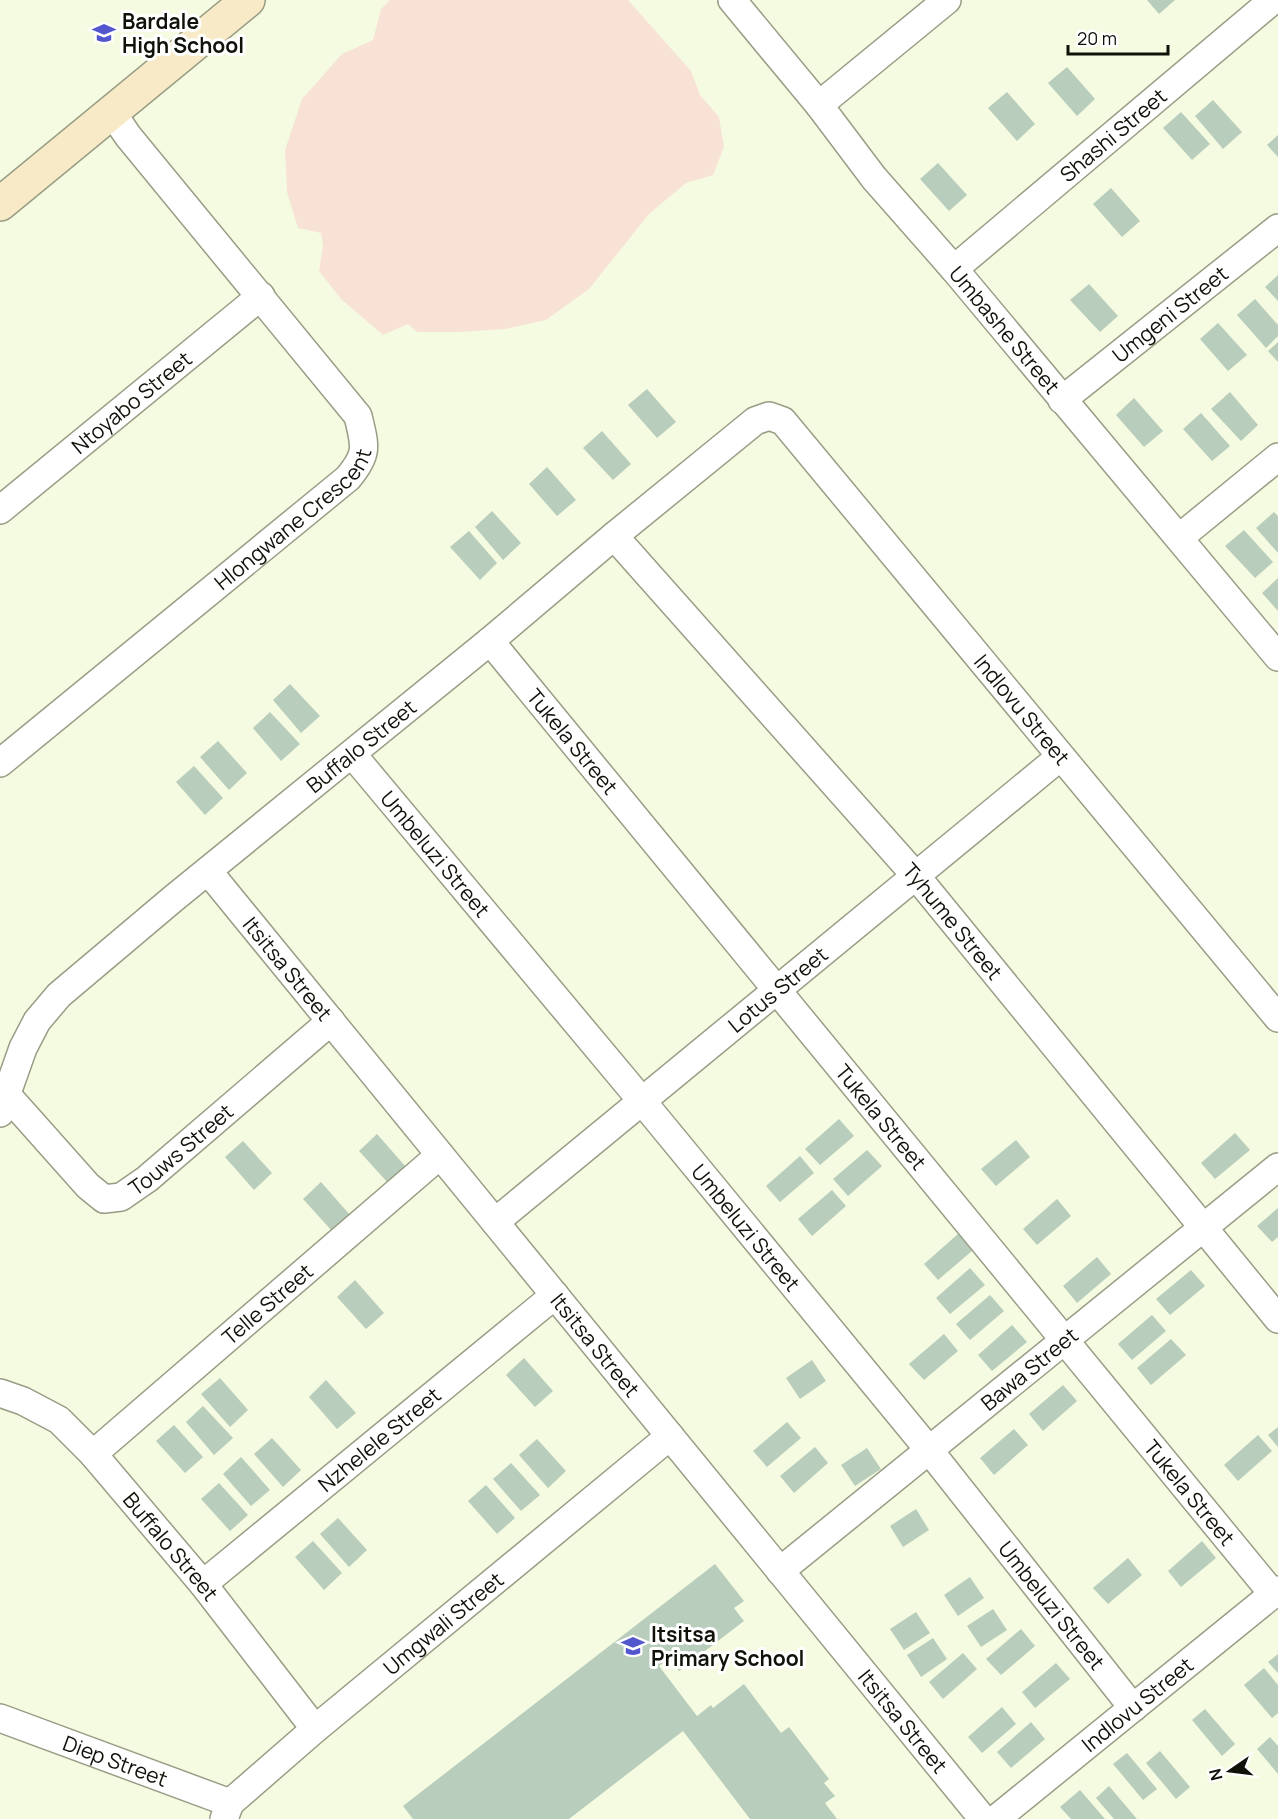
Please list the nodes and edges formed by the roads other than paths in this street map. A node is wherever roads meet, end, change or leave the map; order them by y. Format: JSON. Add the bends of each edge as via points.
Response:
{"nodes":[{"id":1,"x":248,"y":0,"type":"edge"},
{"id":2,"x":732,"y":0,"type":"edge"},
{"id":3,"x":947,"y":0,"type":"edge"},
{"id":4,"x":1273,"y":0,"type":"edge"},
{"id":5,"x":819,"y":105,"type":"junction"},
{"id":6,"x":111,"y":111,"type":"junction"},
{"id":7,"x":0,"y":204,"type":"edge"},
{"id":8,"x":1278,"y":228,"type":"edge"},
{"id":9,"x":954,"y":268,"type":"junction"},
{"id":10,"x":261,"y":296,"type":"junction"},
{"id":11,"x":1062,"y":400,"type":"junction"},
{"id":12,"x":769,"y":416,"type":"joint"},
{"id":13,"x":1278,"y":458,"type":"edge"},
{"id":14,"x":0,"y":510,"type":"edge"},
{"id":15,"x":614,"y":536,"type":"junction"},
{"id":16,"x":1179,"y":538,"type":"junction"},
{"id":17,"x":490,"y":641,"type":"junction"},
{"id":18,"x":1278,"y":657,"type":"edge"},
{"id":19,"x":352,"y":754,"type":"junction"},
{"id":20,"x":1060,"y":757,"type":"junction"},
{"id":21,"x":0,"y":763,"type":"edge"},
{"id":22,"x":208,"y":871,"type":"junction"},
{"id":23,"x":916,"y":876,"type":"junction"},
{"id":24,"x":777,"y":990,"type":"junction"},
{"id":25,"x":1275,"y":1010,"type":"edge"},
{"id":26,"x":331,"y":1021,"type":"junction"},
{"id":27,"x":642,"y":1101,"type":"junction"},
{"id":28,"x":3,"y":1104,"type":"edge"},
{"id":29,"x":440,"y":1155,"type":"junction"},
{"id":30,"x":1278,"y":1167,"type":"edge"},
{"id":31,"x":495,"y":1222,"type":"junction"},
{"id":32,"x":1203,"y":1227,"type":"junction"},
{"id":33,"x":555,"y":1295,"type":"junction"},
{"id":34,"x":1278,"y":1319,"type":"edge"},
{"id":35,"x":1065,"y":1341,"type":"junction"},
{"id":36,"x":0,"y":1393,"type":"edge"},
{"id":37,"x":670,"y":1436,"type":"junction"},
{"id":38,"x":928,"y":1450,"type":"junction"},
{"id":39,"x":93,"y":1454,"type":"junction"},
{"id":40,"x":780,"y":1571,"type":"junction"},
{"id":41,"x":203,"y":1584,"type":"junction"},
{"id":42,"x":1275,"y":1592,"type":"edge"},
{"id":43,"x":1133,"y":1708,"type":"junction"},
{"id":44,"x":0,"y":1718,"type":"edge"},
{"id":45,"x":315,"y":1729,"type":"junction"},
{"id":46,"x":227,"y":1811,"type":"edge"},
{"id":47,"x":983,"y":1819,"type":"edge"},
{"id":48,"x":996,"y":1819,"type":"edge"}],
"edges":[{"from":1,"to":6,"type":"street"},
{"from":2,"to":5,"type":"street","name":"Umbashe Street"},
{"from":3,"to":5,"type":"street"},
{"from":4,"to":9,"type":"street","name":"Shashi Street"},
{"from":5,"to":9,"type":"street","name":"Umbashe Street","via":[[874,178]]},
{"from":6,"to":7,"type":"street"},
{"from":6,"to":10,"type":"street","name":"Hlongwane Crescent"},
{"from":8,"to":11,"type":"street","name":"Umgeni Street"},
{"from":9,"to":11,"type":"street","name":"Umbashe Street"},
{"from":10,"to":14,"type":"street","name":"Ntoyabo Street"},
{"from":10,"to":21,"type":"street","name":"Hlongwane Crescent","via":[[358,416],[365,445],[359,465]]},
{"from":11,"to":16,"type":"street","name":"Umbashe Street"},
{"from":12,"to":15,"type":"street","name":"Buffalo Street","via":[[754,421]]},
{"from":12,"to":20,"type":"street","name":"Indlovu Street","via":[[783,421]]},
{"from":13,"to":16,"type":"street"},
{"from":15,"to":17,"type":"street","name":"Buffalo Street"},
{"from":15,"to":23,"type":"street","name":"Tyhume Street"},
{"from":16,"to":18,"type":"street","name":"Umbashe Street"},
{"from":17,"to":19,"type":"street","name":"Buffalo Street"},
{"from":17,"to":24,"type":"street","name":"Tukela Street"},
{"from":19,"to":22,"type":"street","name":"Buffalo Street"},
{"from":19,"to":27,"type":"street","name":"Umbeluzi Street"},
{"from":20,"to":23,"type":"street","name":"Lotus Street"},
{"from":20,"to":25,"type":"street","name":"Indlovu Street"},
{"from":22,"to":26,"type":"street","name":"Itsitsa Street"},
{"from":22,"to":28,"type":"street","name":"Buffalo Street","via":[[59,995],[37,1021],[23,1048]]},
{"from":23,"to":24,"type":"street","name":"Lotus Street"},
{"from":23,"to":32,"type":"street","name":"Tyhume Street"},
{"from":24,"to":27,"type":"street","name":"Lotus Street"},
{"from":24,"to":35,"type":"street","name":"Tukela Street"},
{"from":26,"to":28,"type":"street","name":"Touws Street","via":[[122,1197],[104,1199]]},
{"from":26,"to":29,"type":"street","name":"Itsitsa Street"},
{"from":27,"to":31,"type":"street","name":"Lotus Street"},
{"from":27,"to":38,"type":"street","name":"Umbeluzi Street"},
{"from":29,"to":31,"type":"street","name":"Itsitsa Street"},
{"from":29,"to":39,"type":"street","name":"Telle Street"},
{"from":30,"to":32,"type":"street","name":"Bawa Street"},
{"from":31,"to":33,"type":"street","name":"Itsitsa Street"},
{"from":32,"to":34,"type":"street","name":"Tyhume Street"},
{"from":32,"to":35,"type":"street","name":"Bawa Street"},
{"from":33,"to":37,"type":"street","name":"Itsitsa Street"},
{"from":33,"to":41,"type":"street","name":"Nzhelele Street"},
{"from":35,"to":38,"type":"street","name":"Bawa Street"},
{"from":35,"to":42,"type":"street","name":"Tukela Street"},
{"from":36,"to":39,"type":"street","name":"Buffalo Street","via":[[59,1420]]},
{"from":37,"to":40,"type":"street","name":"Itsitsa Street"},
{"from":37,"to":45,"type":"street","name":"Umgwali Street"},
{"from":38,"to":40,"type":"street","name":"Bawa Street"},
{"from":38,"to":43,"type":"street","name":"Umbeluzi Street"},
{"from":39,"to":41,"type":"street","name":"Buffalo Street"},
{"from":40,"to":47,"type":"street","name":"Itsitsa Street"},
{"from":41,"to":45,"type":"street","name":"Buffalo Street"},
{"from":42,"to":43,"type":"street","name":"Indlovu Street"},
{"from":43,"to":48,"type":"street","name":"Indlovu Street"},
{"from":44,"to":46,"type":"street","name":"Diep Street"},
{"from":45,"to":46,"type":"street","name":"Umgwali Street"}]}
